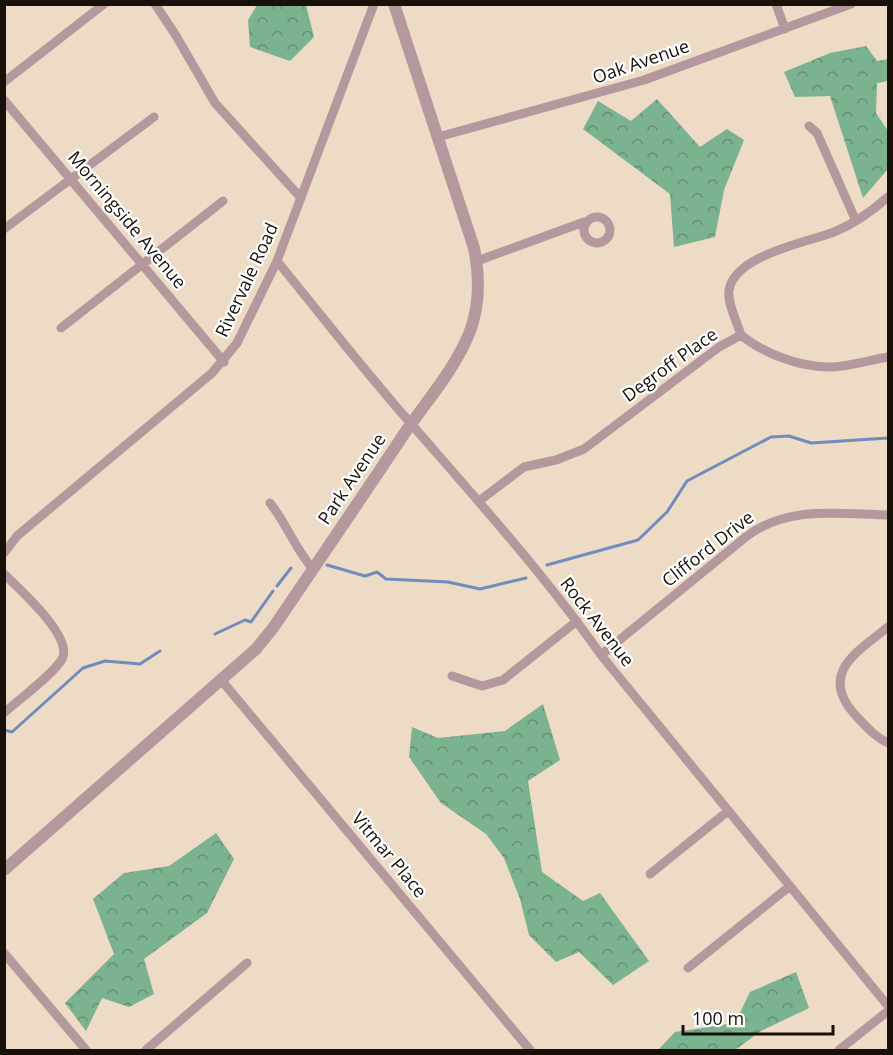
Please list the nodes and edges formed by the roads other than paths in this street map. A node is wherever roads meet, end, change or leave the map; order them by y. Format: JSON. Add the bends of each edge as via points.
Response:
{"nodes":[{"id":1,"x":104,"y":4,"type":"edge"},
{"id":2,"x":154,"y":4,"type":"edge"},
{"id":3,"x":374,"y":4,"type":"edge"},
{"id":4,"x":394,"y":4,"type":"edge"},
{"id":5,"x":776,"y":4,"type":"edge"},
{"id":6,"x":851,"y":4,"type":"edge"},
{"id":7,"x":784,"y":29,"type":"junction"},
{"id":8,"x":4,"y":82,"type":"edge"},
{"id":9,"x":4,"y":100,"type":"edge"},
{"id":10,"x":154,"y":117,"type":"dead end"},
{"id":11,"x":809,"y":126,"type":"dead end"},
{"id":12,"x":438,"y":137,"type":"junction"},
{"id":13,"x":72,"y":180,"type":"junction"},
{"id":14,"x":888,"y":197,"type":"edge"},
{"id":15,"x":301,"y":198,"type":"junction"},
{"id":16,"x":223,"y":201,"type":"dead end"},
{"id":17,"x":856,"y":221,"type":"junction"},
{"id":18,"x":584,"y":222,"type":"dead end"},
{"id":19,"x":4,"y":229,"type":"edge"},
{"id":20,"x":277,"y":261,"type":"junction"},
{"id":21,"x":477,"y":261,"type":"junction"},
{"id":22,"x":142,"y":264,"type":"junction"},
{"id":23,"x":61,"y":328,"type":"dead end"},
{"id":24,"x":741,"y":335,"type":"junction"},
{"id":25,"x":888,"y":357,"type":"edge"},
{"id":26,"x":224,"y":362,"type":"junction"},
{"id":27,"x":411,"y":424,"type":"junction"},
{"id":28,"x":478,"y":501,"type":"junction"},
{"id":29,"x":270,"y":503,"type":"dead end"},
{"id":30,"x":888,"y":515,"type":"edge"},
{"id":31,"x":4,"y":553,"type":"edge"},
{"id":32,"x":313,"y":569,"type":"junction"},
{"id":33,"x":4,"y":574,"type":"edge"},
{"id":34,"x":577,"y":621,"type":"junction"},
{"id":35,"x":888,"y":627,"type":"edge"},
{"id":36,"x":601,"y":655,"type":"junction"},
{"id":37,"x":452,"y":676,"type":"dead end"},
{"id":38,"x":222,"y":681,"type":"junction"},
{"id":39,"x":4,"y":713,"type":"edge"},
{"id":40,"x":888,"y":743,"type":"edge"},
{"id":41,"x":728,"y":811,"type":"junction"},
{"id":42,"x":4,"y":870,"type":"edge"},
{"id":43,"x":650,"y":874,"type":"dead end"},
{"id":44,"x":790,"y":886,"type":"junction"},
{"id":45,"x":4,"y":953,"type":"edge"},
{"id":46,"x":247,"y":963,"type":"dead end"},
{"id":47,"x":688,"y":968,"type":"dead end"},
{"id":48,"x":888,"y":1006,"type":"edge"},
{"id":49,"x":888,"y":1011,"type":"edge"},
{"id":50,"x":86,"y":1050,"type":"edge"},
{"id":51,"x":146,"y":1050,"type":"edge"},
{"id":52,"x":530,"y":1050,"type":"edge"},
{"id":53,"x":839,"y":1050,"type":"edge"}],
"edges":[{"from":1,"to":8,"type":"street"},
{"from":2,"to":15,"type":"street","via":[[214,103]]},
{"from":3,"to":15,"type":"street","name":"Rivervale Road"},
{"from":4,"to":12,"type":"street","name":"Park Avenue"},
{"from":5,"to":7,"type":"street"},
{"from":6,"to":7,"type":"street","name":"Oak Avenue"},
{"from":7,"to":12,"type":"street","name":"Oak Avenue","via":[[624,87]]},
{"from":9,"to":13,"type":"street","name":"Morningside Avenue"},
{"from":10,"to":13,"type":"street"},
{"from":11,"to":17,"type":"street","via":[[817,134]]},
{"from":12,"to":21,"type":"street","name":"Park Avenue"},
{"from":13,"to":19,"type":"street"},
{"from":13,"to":22,"type":"street","name":"Morningside Avenue"},
{"from":14,"to":17,"type":"street","name":"Degroff Place"},
{"from":15,"to":20,"type":"street","name":"Rivervale Road"},
{"from":16,"to":22,"type":"street"},
{"from":17,"to":24,"type":"street","name":"Degroff Place","via":[[760,258],[739,272],[729,296]]},
{"from":18,"to":21,"type":"street"},
{"from":20,"to":26,"type":"street","name":"Rivervale Road","via":[[237,344]]},
{"from":20,"to":27,"type":"street","name":"Rock Avenue"},
{"from":21,"to":27,"type":"street","name":"Park Avenue","via":[[478,299],[469,334]]},
{"from":22,"to":23,"type":"street"},
{"from":22,"to":26,"type":"street","name":"Morningside Avenue"},
{"from":24,"to":25,"type":"street","via":[[760,348],[810,366],[832,367]]},
{"from":24,"to":28,"type":"street","name":"Degroff Place","via":[[719,347],[584,449],[524,467]]},
{"from":26,"to":31,"type":"street","name":"Rivervale Road","via":[[17,536]]},
{"from":27,"to":28,"type":"street","name":"Rock Avenue"},
{"from":27,"to":32,"type":"street","name":"Park Avenue"},
{"from":28,"to":34,"type":"street","name":"Rock Avenue"},
{"from":29,"to":32,"type":"street"},
{"from":30,"to":36,"type":"street","name":"Clifford Drive","via":[[804,513],[773,520],[747,536]]},
{"from":32,"to":38,"type":"street","name":"Park Avenue","via":[[267,635]]},
{"from":33,"to":39,"type":"street","via":[[51,624],[64,652],[52,670]]},
{"from":34,"to":36,"type":"street","name":"Rock Avenue"},
{"from":34,"to":37,"type":"street","via":[[503,681],[482,686]]},
{"from":35,"to":40,"type":"street","via":[[850,657],[840,683],[849,708],[878,739]]},
{"from":36,"to":41,"type":"street","name":"Rock Avenue"},
{"from":38,"to":42,"type":"street","name":"Park Avenue"},
{"from":38,"to":52,"type":"street","name":"Vitmar Place"},
{"from":41,"to":43,"type":"street"},
{"from":41,"to":44,"type":"street","name":"Rock Avenue"},
{"from":44,"to":47,"type":"street"},
{"from":44,"to":48,"type":"street","name":"Rock Avenue"},
{"from":45,"to":50,"type":"street"},
{"from":46,"to":51,"type":"street"},
{"from":49,"to":53,"type":"street"}]}
